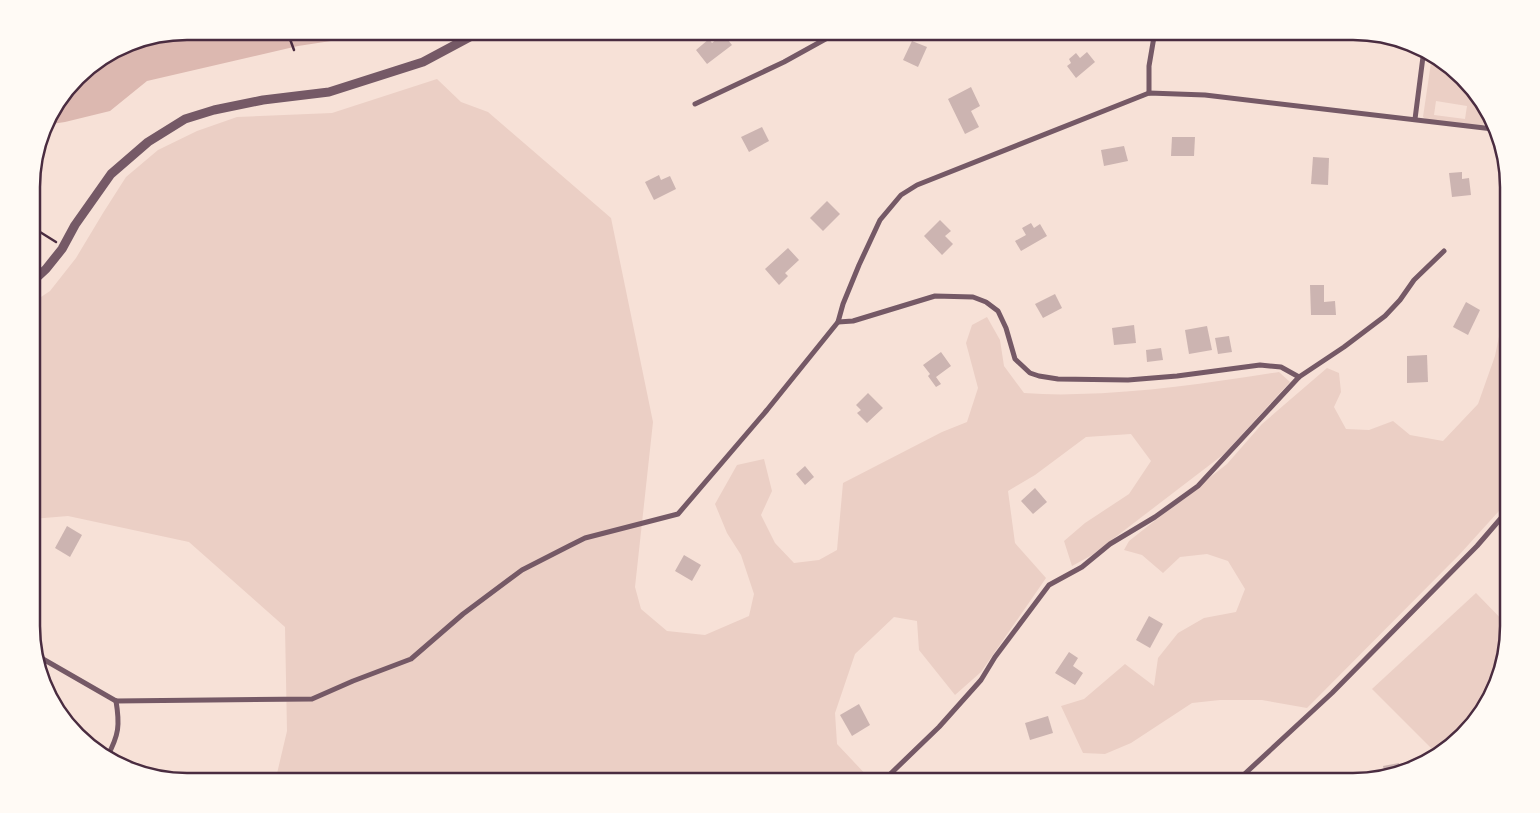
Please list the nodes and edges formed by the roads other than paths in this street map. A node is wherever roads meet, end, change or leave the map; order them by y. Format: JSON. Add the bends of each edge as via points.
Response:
{"nodes":[{"id":1,"x":464,"y":40,"type":"edge"},
{"id":2,"x":824,"y":40,"type":"edge"},
{"id":3,"x":1153,"y":40,"type":"edge"},
{"id":4,"x":1423,"y":58,"type":"edge"},
{"id":5,"x":1149,"y":93,"type":"junction"},
{"id":6,"x":695,"y":104,"type":"dead end"},
{"id":7,"x":1415,"y":119,"type":"junction"},
{"id":8,"x":1488,"y":128,"type":"edge"},
{"id":9,"x":1444,"y":251,"type":"dead end"},
{"id":10,"x":40,"y":275,"type":"edge"},
{"id":11,"x":838,"y":322,"type":"junction"},
{"id":12,"x":1299,"y":377,"type":"junction"},
{"id":13,"x":1500,"y":519,"type":"edge"},
{"id":14,"x":44,"y":660,"type":"edge"},
{"id":15,"x":116,"y":701,"type":"junction"},
{"id":16,"x":110,"y":751,"type":"edge"},
{"id":17,"x":891,"y":773,"type":"edge"},
{"id":18,"x":1248,"y":773,"type":"edge"}],
"edges":[{"from":1,"to":10,"type":"street","via":[[422,62],[329,92],[263,100],[185,119],[148,142],[112,174]]},
{"from":2,"to":6,"type":"street"},
{"from":3,"to":5,"type":"street"},
{"from":4,"to":7,"type":"street"},
{"from":5,"to":7,"type":"street","via":[[1205,95]]},
{"from":5,"to":11,"type":"street","via":[[917,185],[902,195],[880,220],[849,288]]},
{"from":7,"to":8,"type":"street"},
{"from":9,"to":12,"type":"street","via":[[1414,280],[1385,316]]},
{"from":11,"to":12,"type":"street","via":[[853,322],[935,296],[973,297],[998,311],[1015,358],[1030,373],[1039,376],[1058,380],[1128,380],[1260,365],[1281,367]]},
{"from":11,"to":15,"type":"street","via":[[678,514],[585,538],[522,570],[463,614],[411,659],[312,699]]},
{"from":12,"to":17,"type":"street","via":[[1198,486],[1104,548],[1082,567],[1049,585],[981,680]]},
{"from":13,"to":18,"type":"street","via":[[1332,693]]},
{"from":14,"to":15,"type":"street"},
{"from":15,"to":16,"type":"street","via":[[119,717],[116,739]]}]}
